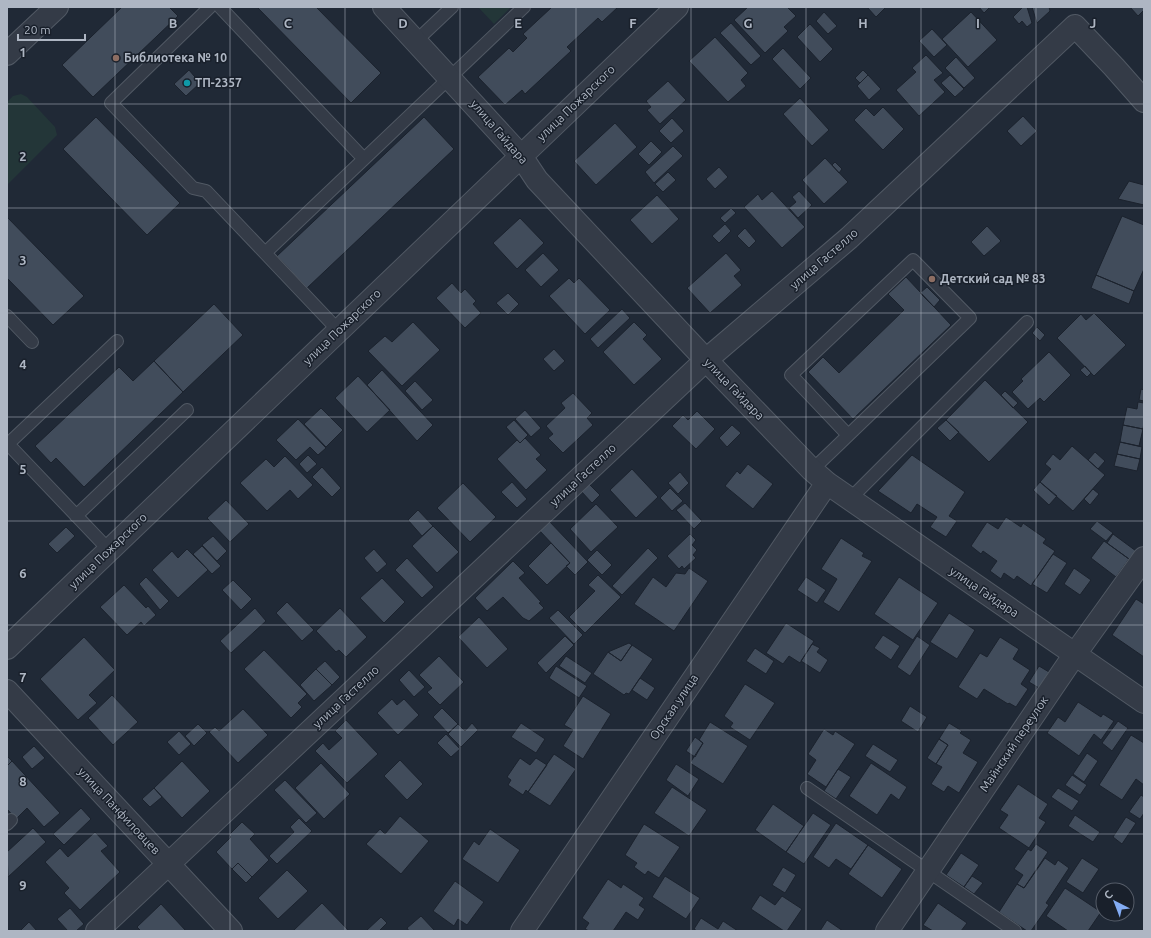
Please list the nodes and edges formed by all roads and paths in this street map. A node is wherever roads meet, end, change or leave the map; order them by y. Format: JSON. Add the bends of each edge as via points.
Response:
{"nodes":[{"id":1,"x":57,"y":7,"type":"edge"},
{"id":2,"x":210,"y":7,"type":"edge"},
{"id":3,"x":220,"y":7,"type":"edge"},
{"id":4,"x":384,"y":7,"type":"edge"},
{"id":5,"x":452,"y":7,"type":"edge"},
{"id":6,"x":524,"y":7,"type":"edge"},
{"id":7,"x":677,"y":7,"type":"edge"},
{"id":8,"x":416,"y":41,"type":"junction"},
{"id":9,"x":10,"y":45,"type":"edge"},
{"id":10,"x":450,"y":78,"type":"junction"},
{"id":11,"x":1144,"y":101,"type":"edge"},
{"id":12,"x":521,"y":156,"type":"junction"},
{"id":13,"x":364,"y":159,"type":"junction"},
{"id":14,"x":265,"y":253,"type":"junction"},
{"id":15,"x":7,"y":316,"type":"edge"},
{"id":16,"x":1027,"y":322,"type":"dead end"},
{"id":17,"x":339,"y":331,"type":"junction"},
{"id":18,"x":117,"y":341,"type":"dead end"},
{"id":19,"x":32,"y":342,"type":"dead end"},
{"id":20,"x":706,"y":360,"type":"junction"},
{"id":21,"x":187,"y":410,"type":"dead end"},
{"id":22,"x":848,"y":435,"type":"junction"},
{"id":23,"x":819,"y":477,"type":"junction"},
{"id":24,"x":849,"y":500,"type":"junction"},
{"id":25,"x":76,"y":516,"type":"junction"},
{"id":26,"x":109,"y":550,"type":"junction"},
{"id":27,"x":1144,"y":558,"type":"edge"},
{"id":28,"x":7,"y":648,"type":"edge"},
{"id":29,"x":1075,"y":654,"type":"junction"},
{"id":30,"x":7,"y":691,"type":"edge"},
{"id":31,"x":1144,"y":702,"type":"edge"},
{"id":32,"x":807,"y":788,"type":"dead end"},
{"id":33,"x":168,"y":864,"type":"junction"},
{"id":34,"x":928,"y":872,"type":"junction"},
{"id":35,"x":97,"y":931,"type":"edge"},
{"id":36,"x":231,"y":931,"type":"edge"},
{"id":37,"x":522,"y":931,"type":"edge"},
{"id":38,"x":887,"y":931,"type":"edge"},
{"id":39,"x":1015,"y":931,"type":"edge"}],
"edges":[{"from":1,"to":9,"type":"street"},
{"from":2,"to":14,"type":"lane","via":[[111,103],[193,188],[206,191]]},
{"from":3,"to":13,"type":"lane"},
{"from":4,"to":8,"type":"street","name":"улица Гайдара"},
{"from":5,"to":8,"type":"lane"},
{"from":6,"to":10,"type":"lane"},
{"from":7,"to":12,"type":"street","name":"улица Пожарского"},
{"from":8,"to":10,"type":"street","name":"улица Гайдара"},
{"from":10,"to":12,"type":"street","name":"улица Гайдара"},
{"from":10,"to":13,"type":"lane"},
{"from":11,"to":20,"type":"street","name":"улица Гастелло","via":[[1075,26],[849,238]]},
{"from":12,"to":17,"type":"street","name":"улица Пожарского"},
{"from":12,"to":20,"type":"street","name":"улица Гайдара","via":[[537,180]]},
{"from":13,"to":14,"type":"lane"},
{"from":14,"to":17,"type":"lane"},
{"from":15,"to":19,"type":"lane"},
{"from":16,"to":24,"type":"lane"},
{"from":17,"to":26,"type":"street","name":"улица Пожарского"},
{"from":18,"to":25,"type":"lane","via":[[8,444]]},
{"from":20,"to":23,"type":"street","name":"улица Гайдара"},
{"from":20,"to":33,"type":"street","name":"улица Гастелло"},
{"from":21,"to":25,"type":"lane"},
{"from":22,"to":22,"type":"lane","via":[[970,318],[913,260],[792,375]]},
{"from":22,"to":23,"type":"lane"},
{"from":23,"to":24,"type":"street","name":"улица Гайдара"},
{"from":23,"to":37,"type":"street","name":"Орская улица"},
{"from":24,"to":29,"type":"street","name":"улица Гайдара"},
{"from":25,"to":26,"type":"lane"},
{"from":26,"to":28,"type":"street","name":"улица Пожарского"},
{"from":27,"to":29,"type":"street","name":"Майнский переулок"},
{"from":29,"to":31,"type":"street","name":"улица Гайдара"},
{"from":29,"to":34,"type":"street","name":"Майнский переулок"},
{"from":30,"to":33,"type":"street","name":"улица Панфиловцев"},
{"from":32,"to":34,"type":"lane"},
{"from":33,"to":35,"type":"street","name":"улица Гастелло"},
{"from":33,"to":36,"type":"street","name":"улица Панфиловцев"},
{"from":34,"to":38,"type":"street","name":"Майнский переулок"},
{"from":34,"to":39,"type":"lane"}]}
